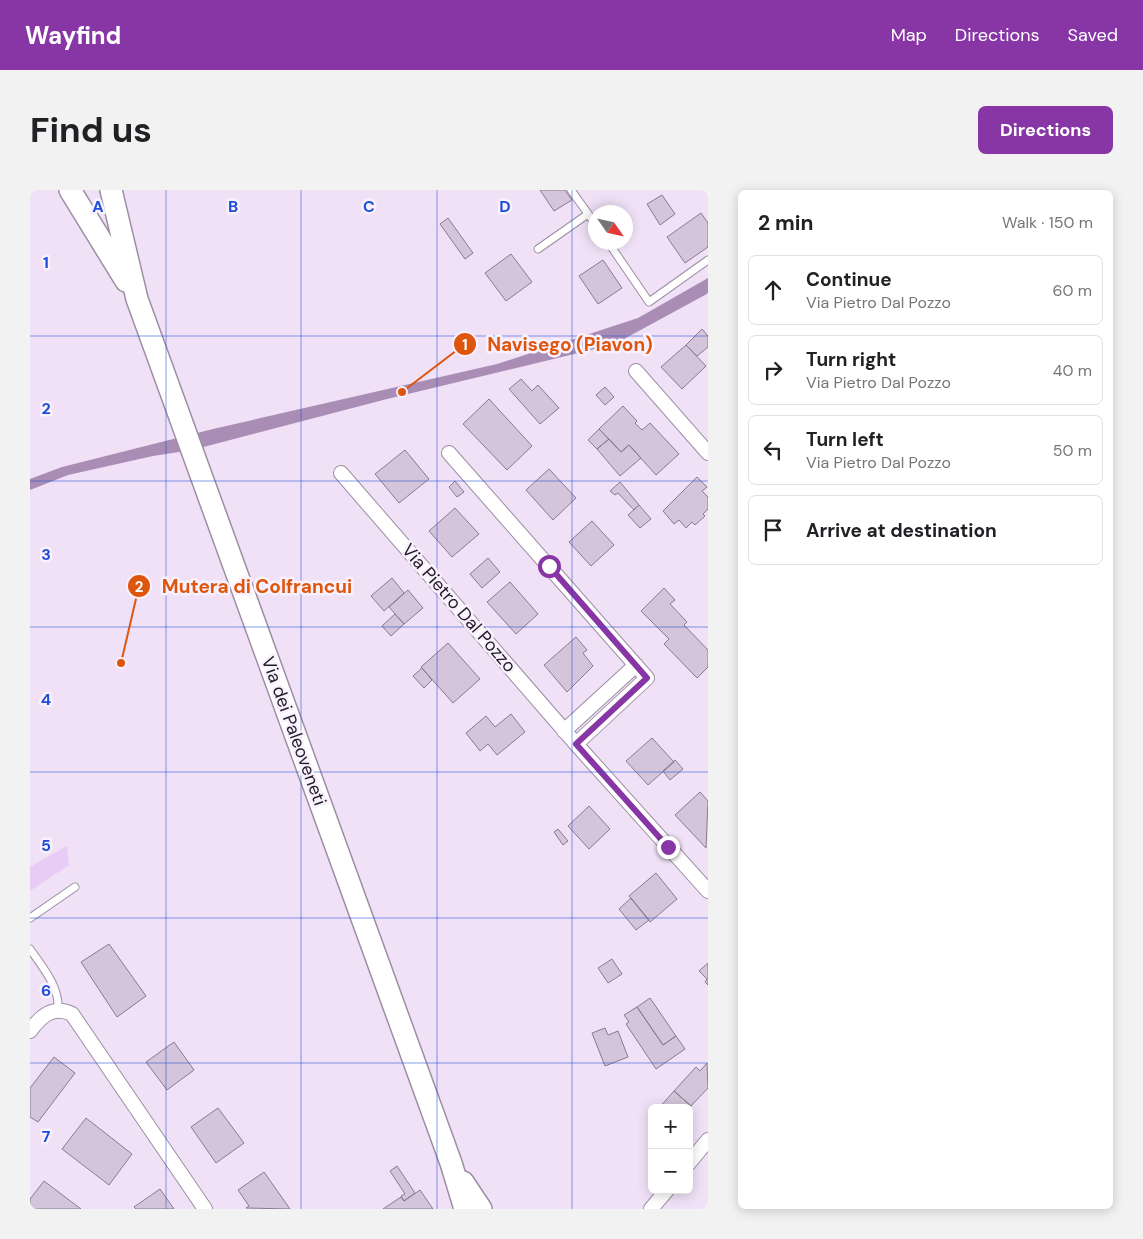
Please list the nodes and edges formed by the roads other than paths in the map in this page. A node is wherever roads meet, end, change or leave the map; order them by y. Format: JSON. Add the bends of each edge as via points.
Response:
{"nodes":[{"id":1,"x":70,"y":190,"type":"edge"},
{"id":2,"x":111,"y":190,"type":"edge"},
{"id":3,"x":571,"y":190,"type":"edge"},
{"id":4,"x":588,"y":214,"type":"joint"},
{"id":5,"x":538,"y":249,"type":"dead end"},
{"id":6,"x":613,"y":250,"type":"edge"},
{"id":7,"x":708,"y":260,"type":"edge"},
{"id":8,"x":137,"y":299,"type":"junction"},
{"id":9,"x":636,"y":371,"type":"dead end"},
{"id":10,"x":450,"y":453,"type":"dead end"},
{"id":11,"x":708,"y":453,"type":"edge"},
{"id":12,"x":341,"y":473,"type":"dead end"},
{"id":13,"x":636,"y":665,"type":"junction"},
{"id":14,"x":564,"y":731,"type":"junction"},
{"id":15,"x":576,"y":744,"type":"junction"},
{"id":16,"x":75,"y":887,"type":"dead end"},
{"id":17,"x":708,"y":891,"type":"edge"},
{"id":18,"x":30,"y":918,"type":"edge"},
{"id":19,"x":30,"y":949,"type":"edge"},
{"id":20,"x":58,"y":1010,"type":"junction"},
{"id":21,"x":30,"y":1031,"type":"edge"},
{"id":22,"x":708,"y":1140,"type":"edge"},
{"id":23,"x":693,"y":1159,"type":"edge"},
{"id":24,"x":451,"y":1163,"type":"junction"},
{"id":25,"x":663,"y":1194,"type":"edge"},
{"id":26,"x":651,"y":1208,"type":"edge"},
{"id":27,"x":205,"y":1209,"type":"edge"},
{"id":28,"x":465,"y":1209,"type":"edge"},
{"id":29,"x":481,"y":1209,"type":"edge"}],
"edges":[{"from":1,"to":8,"type":"main road","name":"Via dei Paleoveneti"},
{"from":2,"to":8,"type":"main road","name":"Via dei Paleoveneti"},
{"from":3,"to":4,"type":"lane"},
{"from":4,"to":5,"type":"lane"},
{"from":6,"to":7,"type":"lane","via":[[649,302]]},
{"from":8,"to":24,"type":"main road","name":"Via dei Paleoveneti"},
{"from":9,"to":11,"type":"street"},
{"from":10,"to":13,"type":"street"},
{"from":12,"to":14,"type":"street","name":"Via Pietro Dal Pozzo"},
{"from":13,"to":14,"type":"street"},
{"from":13,"to":15,"type":"street","via":[[647,678]]},
{"from":14,"to":15,"type":"street","name":"Via Pietro Dal Pozzo"},
{"from":15,"to":17,"type":"street","name":"Via Pietro Dal Pozzo"},
{"from":16,"to":18,"type":"lane"},
{"from":19,"to":20,"type":"lane","via":[[53,983],[59,1000]]},
{"from":20,"to":21,"type":"street","via":[[40,1018]]},
{"from":20,"to":27,"type":"street","via":[[72,1014]]},
{"from":22,"to":23,"type":"street"},
{"from":24,"to":28,"type":"main road","name":"Via dei Paleoveneti"},
{"from":24,"to":29,"type":"main road","name":"Via dei Paleoveneti"},
{"from":25,"to":26,"type":"street"}]}
